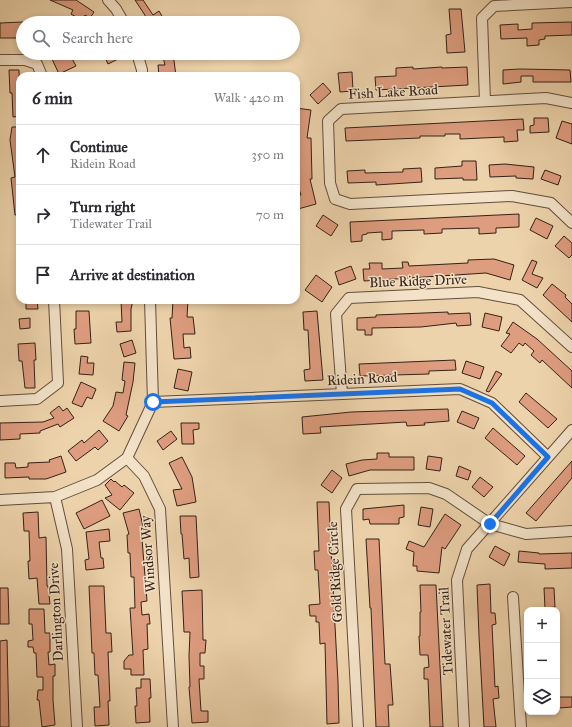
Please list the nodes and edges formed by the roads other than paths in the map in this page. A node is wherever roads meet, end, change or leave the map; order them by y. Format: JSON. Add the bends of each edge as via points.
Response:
{"nodes":[{"id":1,"x":108,"y":0,"type":"edge"},
{"id":2,"x":572,"y":2,"type":"edge"},
{"id":3,"x":120,"y":16,"type":"edge"},
{"id":4,"x":0,"y":60,"type":"edge"},
{"id":5,"x":16,"y":60,"type":"edge"},
{"id":6,"x":25,"y":60,"type":"edge"},
{"id":7,"x":139,"y":60,"type":"edge"},
{"id":8,"x":40,"y":72,"type":"edge"},
{"id":9,"x":142,"y":72,"type":"edge"},
{"id":10,"x":485,"y":101,"type":"junction"},
{"id":11,"x":572,"y":103,"type":"edge"},
{"id":12,"x":572,"y":223,"type":"edge"},
{"id":13,"x":54,"y":304,"type":"edge"},
{"id":14,"x":150,"y":304,"type":"edge"},
{"id":15,"x":572,"y":347,"type":"edge"},
{"id":16,"x":342,"y":394,"type":"junction"},
{"id":17,"x":0,"y":401,"type":"edge"},
{"id":18,"x":153,"y":402,"type":"junction"},
{"id":19,"x":572,"y":430,"type":"edge"},
{"id":20,"x":548,"y":457,"type":"junction"},
{"id":21,"x":127,"y":458,"type":"junction"},
{"id":22,"x":55,"y":496,"type":"junction"},
{"id":23,"x":0,"y":500,"type":"edge"},
{"id":24,"x":490,"y":524,"type":"junction"},
{"id":25,"x":572,"y":531,"type":"edge"},
{"id":26,"x":513,"y":597,"type":"dead end"},
{"id":27,"x":77,"y":727,"type":"edge"},
{"id":28,"x":173,"y":727,"type":"edge"},
{"id":29,"x":358,"y":727,"type":"edge"},
{"id":30,"x":464,"y":727,"type":"edge"},
{"id":31,"x":521,"y":727,"type":"edge"}],
"edges":[{"from":1,"to":3,"type":"street"},
{"from":2,"to":10,"type":"street","via":[[494,6],[482,18]]},
{"from":4,"to":5,"type":"street"},
{"from":6,"to":8,"type":"street","via":[[37,64]]},
{"from":7,"to":9,"type":"street"},
{"from":10,"to":11,"type":"street","name":"Fish Lake Road","via":[[546,98]]},
{"from":10,"to":12,"type":"street","name":"Fish Lake Road","via":[[341,109],[328,121],[330,183],[335,199],[350,204],[512,196],[551,203]]},
{"from":13,"to":17,"type":"street","via":[[58,383],[37,399]]},
{"from":14,"to":18,"type":"street"},
{"from":15,"to":16,"type":"street","name":"Blue Ridge Drive","via":[[520,300],[478,292],[349,298],[336,314]]},
{"from":16,"to":18,"type":"street","name":"Ridein Road"},
{"from":16,"to":20,"type":"street","name":"Ridein Road","via":[[460,389],[492,403]]},
{"from":18,"to":21,"type":"street"},
{"from":19,"to":20,"type":"street","name":"Tidewater Trail"},
{"from":20,"to":24,"type":"street","name":"Tidewater Trail"},
{"from":21,"to":22,"type":"street","via":[[97,480]]},
{"from":21,"to":28,"type":"street","name":"Windsor Way","via":[[144,476],[160,509]]},
{"from":22,"to":23,"type":"street"},
{"from":22,"to":27,"type":"street","name":"Darlington Drive","via":[[67,549]]},
{"from":24,"to":25,"type":"street","via":[[526,534]]},
{"from":24,"to":29,"type":"street","name":"Gold Ridge Circle","via":[[446,494],[429,488],[357,489],[346,509]]},
{"from":24,"to":30,"type":"street","name":"Tidewater Trail","via":[[467,549],[457,580]]},
{"from":26,"to":31,"type":"street"}]}
